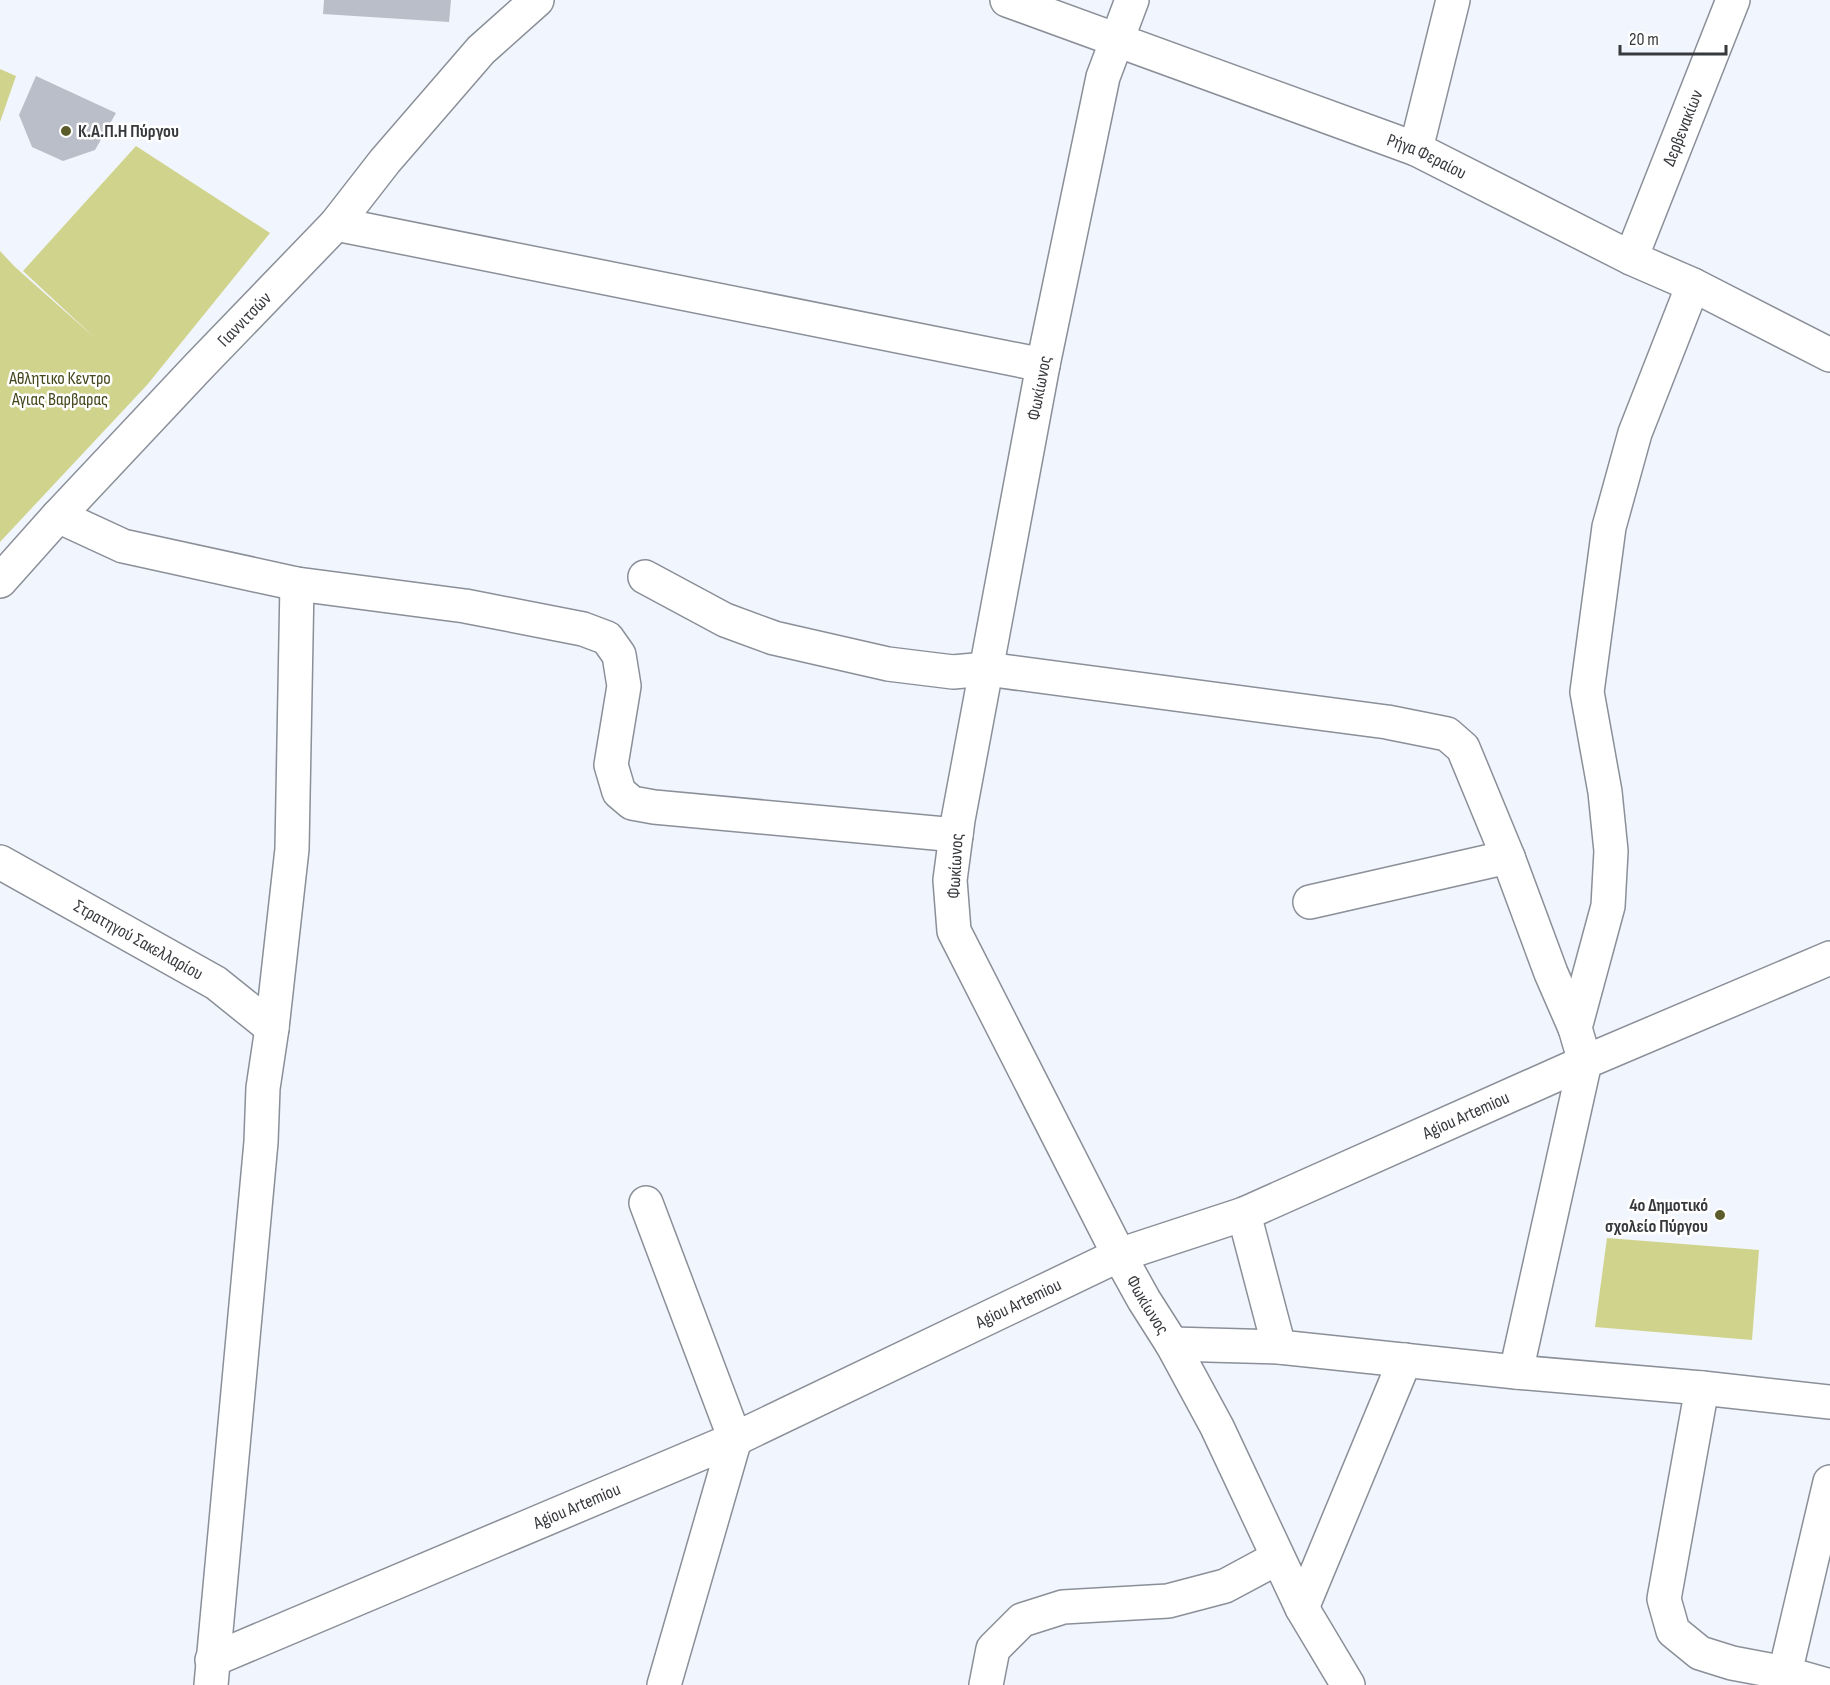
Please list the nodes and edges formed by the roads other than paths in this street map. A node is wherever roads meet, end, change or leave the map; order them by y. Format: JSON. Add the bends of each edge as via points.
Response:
{"nodes":[{"id":1,"x":500,"y":0,"type":"edge"},
{"id":2,"x":537,"y":0,"type":"edge"},
{"id":3,"x":1007,"y":0,"type":"edge"},
{"id":4,"x":1132,"y":0,"type":"edge"},
{"id":5,"x":1453,"y":0,"type":"edge"},
{"id":6,"x":1733,"y":0,"type":"edge"},
{"id":7,"x":1117,"y":39,"type":"junction"},
{"id":8,"x":481,"y":50,"type":"junction"},
{"id":9,"x":1416,"y":149,"type":"junction"},
{"id":10,"x":336,"y":224,"type":"junction"},
{"id":11,"x":1631,"y":258,"type":"junction"},
{"id":12,"x":1693,"y":285,"type":"junction"},
{"id":13,"x":1830,"y":355,"type":"edge"},
{"id":14,"x":1043,"y":365,"type":"junction"},
{"id":15,"x":58,"y":516,"type":"junction"},
{"id":16,"x":645,"y":577,"type":"dead end"},
{"id":17,"x":0,"y":581,"type":"edge"},
{"id":18,"x":297,"y":584,"type":"junction"},
{"id":19,"x":986,"y":669,"type":"junction"},
{"id":20,"x":956,"y":834,"type":"junction"},
{"id":21,"x":1508,"y":857,"type":"junction"},
{"id":22,"x":0,"y":862,"type":"edge"},
{"id":23,"x":1310,"y":902,"type":"dead end"},
{"id":24,"x":1830,"y":958,"type":"edge"},
{"id":25,"x":272,"y":1028,"type":"junction"},
{"id":26,"x":1575,"y":1028,"type":"junction"},
{"id":27,"x":1585,"y":1062,"type":"junction"},
{"id":28,"x":646,"y":1203,"type":"dead end"},
{"id":29,"x":1244,"y":1214,"type":"junction"},
{"id":30,"x":1119,"y":1255,"type":"junction"},
{"id":31,"x":1172,"y":1344,"type":"junction"},
{"id":32,"x":1279,"y":1347,"type":"junction"},
{"id":33,"x":1405,"y":1360,"type":"junction"},
{"id":34,"x":1516,"y":1372,"type":"junction"},
{"id":35,"x":1702,"y":1388,"type":"junction"},
{"id":36,"x":1830,"y":1402,"type":"edge"},
{"id":37,"x":735,"y":1438,"type":"junction"},
{"id":38,"x":1830,"y":1482,"type":"edge"},
{"id":39,"x":1277,"y":1558,"type":"junction"},
{"id":40,"x":1302,"y":1608,"type":"junction"},
{"id":41,"x":212,"y":1672,"type":"edge"},
{"id":42,"x":1785,"y":1673,"type":"junction"},
{"id":43,"x":1730,"y":1674,"type":"edge"},
{"id":44,"x":663,"y":1685,"type":"edge"},
{"id":45,"x":986,"y":1685,"type":"edge"},
{"id":46,"x":1348,"y":1685,"type":"edge"},
{"id":47,"x":1827,"y":1685,"type":"edge"}],
"edges":[{"from":1,"to":8,"type":"street","name":"Γιαννιτσών"},
{"from":2,"to":8,"type":"street","name":"Γιαννιτσών"},
{"from":3,"to":7,"type":"street","name":"Ρήγα Φεραίου"},
{"from":4,"to":7,"type":"street","name":"Φωκίωνος"},
{"from":5,"to":9,"type":"street"},
{"from":6,"to":11,"type":"street","name":"Δερβενακίων"},
{"from":7,"to":9,"type":"street","name":"Ρήγα Φεραίου"},
{"from":7,"to":14,"type":"street","name":"Φωκίωνος","via":[[1103,77]]},
{"from":8,"to":10,"type":"street","name":"Γιαννιτσών"},
{"from":9,"to":11,"type":"street","name":"Ρήγα Φεραίου"},
{"from":10,"to":14,"type":"street"},
{"from":10,"to":15,"type":"street","name":"Γιαννιτσών"},
{"from":11,"to":12,"type":"street","name":"Ρήγα Φεραίου"},
{"from":12,"to":13,"type":"street","name":"Ρήγα Φεραίου"},
{"from":12,"to":26,"type":"street","via":[[1635,433],[1609,527],[1587,692],[1611,850],[1608,906]]},
{"from":14,"to":19,"type":"street","name":"Φωκίωνος"},
{"from":15,"to":17,"type":"street","name":"Γιαννιτσών"},
{"from":15,"to":18,"type":"street","via":[[123,546]]},
{"from":16,"to":19,"type":"street","via":[[725,620],[774,638],[888,664],[953,672]]},
{"from":18,"to":20,"type":"street","via":[[465,606],[583,629],[607,638],[619,656],[624,686],[611,765],[619,792],[632,803]]},
{"from":18,"to":25,"type":"street","via":[[292,849]]},
{"from":19,"to":20,"type":"street","name":"Φωκίωνος"},
{"from":19,"to":21,"type":"street","via":[[1387,722],[1447,734],[1462,748]]},
{"from":20,"to":30,"type":"street","name":"Φωκίωνος","via":[[950,880],[954,931]]},
{"from":21,"to":23,"type":"street"},
{"from":21,"to":26,"type":"street"},
{"from":22,"to":25,"type":"street","name":"Στρατηγού Σακελλαρίου","via":[[216,983]]},
{"from":24,"to":27,"type":"street","name":"Agiou Artemiou"},
{"from":25,"to":41,"type":"street","via":[[263,1088]]},
{"from":26,"to":27,"type":"street"},
{"from":27,"to":29,"type":"street","name":"Agiou Artemiou"},
{"from":27,"to":34,"type":"street"},
{"from":28,"to":37,"type":"street"},
{"from":29,"to":30,"type":"street","name":"Agiou Artemiou"},
{"from":29,"to":32,"type":"street"},
{"from":30,"to":31,"type":"street","name":"Φωκίωνος"},
{"from":30,"to":37,"type":"street","name":"Agiou Artemiou"},
{"from":31,"to":32,"type":"street"},
{"from":31,"to":39,"type":"street","name":"Φωκίωνος","via":[[1217,1427]]},
{"from":32,"to":33,"type":"street"},
{"from":33,"to":34,"type":"street"},
{"from":33,"to":40,"type":"street"},
{"from":34,"to":35,"type":"street"},
{"from":35,"to":36,"type":"street"},
{"from":35,"to":43,"type":"street","via":[[1664,1599],[1673,1631]]},
{"from":37,"to":41,"type":"street","name":"Agiou Artemiou"},
{"from":37,"to":44,"type":"street"},
{"from":38,"to":42,"type":"street"},
{"from":39,"to":40,"type":"street","name":"Φωκίωνος"},
{"from":39,"to":45,"type":"street","via":[[1225,1586],[1168,1601],[1063,1608],[1022,1620],[993,1649]]},
{"from":40,"to":46,"type":"street","name":"Φωκίωνος"},
{"from":42,"to":43,"type":"street"},
{"from":42,"to":47,"type":"street"}]}
